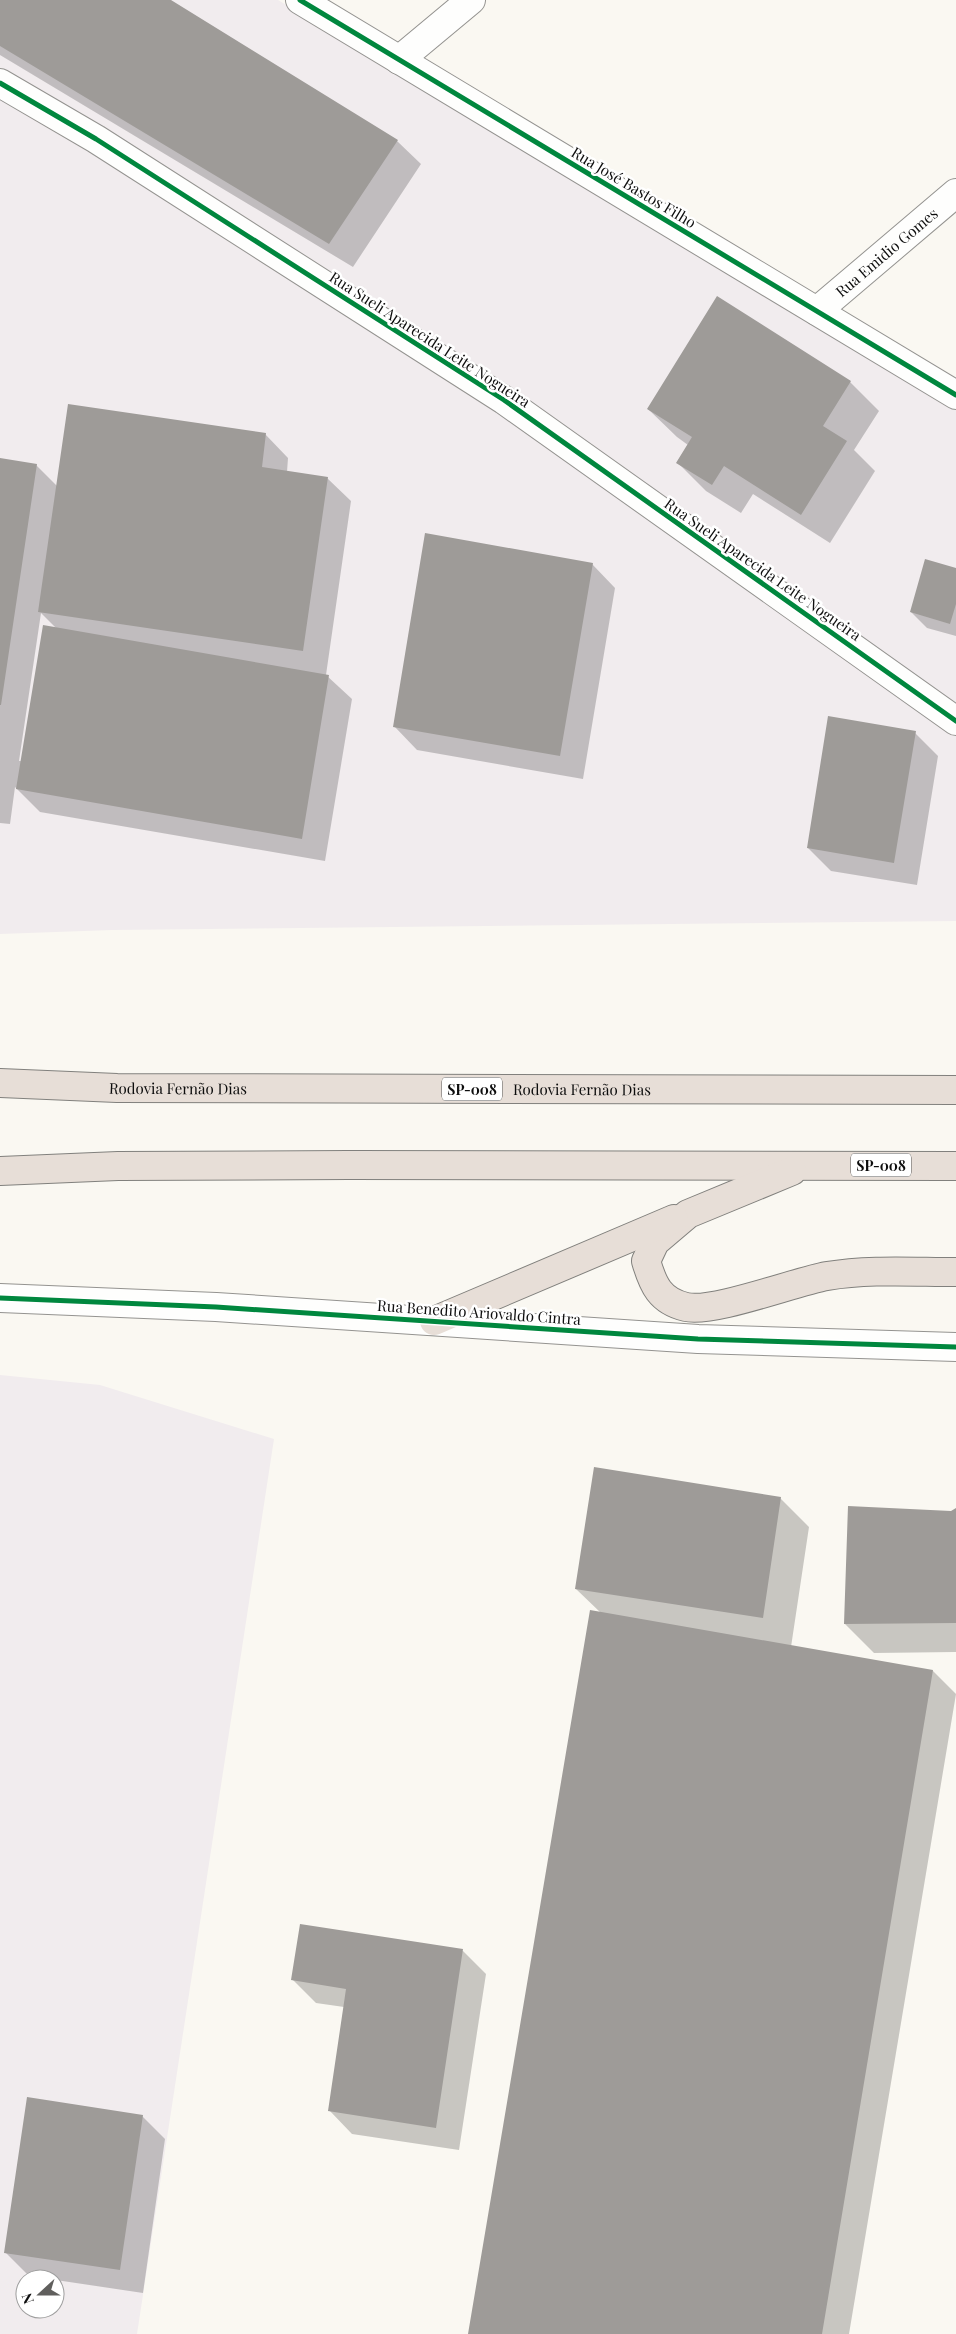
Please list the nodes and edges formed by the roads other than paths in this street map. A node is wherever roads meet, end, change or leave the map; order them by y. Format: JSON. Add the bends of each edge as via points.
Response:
{"nodes":[{"id":1,"x":300,"y":0,"type":"edge"},
{"id":2,"x":471,"y":0,"type":"edge"},
{"id":3,"x":399,"y":60,"type":"junction"},
{"id":4,"x":0,"y":83,"type":"edge"},
{"id":5,"x":956,"y":193,"type":"edge"},
{"id":6,"x":817,"y":311,"type":"junction"},
{"id":7,"x":956,"y":395,"type":"edge"},
{"id":8,"x":956,"y":721,"type":"edge"},
{"id":9,"x":3,"y":1082,"type":"edge"},
{"id":10,"x":949,"y":1086,"type":"edge"},
{"id":11,"x":805,"y":1166,"type":"junction"},
{"id":12,"x":956,"y":1166,"type":"edge"},
{"id":13,"x":0,"y":1171,"type":"edge"},
{"id":14,"x":688,"y":1214,"type":"junction"},
{"id":15,"x":956,"y":1272,"type":"edge"},
{"id":16,"x":0,"y":1298,"type":"edge"},
{"id":17,"x":434,"y":1321,"type":"junction"},
{"id":18,"x":956,"y":1347,"type":"edge"}],
"edges":[{"from":1,"to":3,"type":"street","name":"Rua José Bastos Filho"},
{"from":2,"to":3,"type":"street"},
{"from":3,"to":6,"type":"street","name":"Rua José Bastos Filho"},
{"from":4,"to":8,"type":"street","name":"Rua Sueli Aparecida Leite Nogueira","via":[[96,139],[504,400]]},
{"from":5,"to":6,"type":"street","name":"Rua Emidio Gomes"},
{"from":6,"to":7,"type":"street","name":"Rua José Bastos Filho"},
{"from":9,"to":10,"type":"highway","name":"Rodovia Fernão Dias","number":"SP-008","via":[[117,1088]]},
{"from":11,"to":12,"type":"highway","number":"SP-008"},
{"from":11,"to":13,"type":"highway","number":"SP-008","via":[[118,1166]]},
{"from":11,"to":14,"type":"highway"},
{"from":14,"to":15,"type":"highway","via":[[655,1242],[646,1262],[654,1286],[668,1300],[687,1307],[718,1304],[825,1276],[854,1272]]},
{"from":14,"to":17,"type":"highway"},
{"from":16,"to":17,"type":"street","name":"Rua Benedito Ariovaldo Cintra"},
{"from":17,"to":18,"type":"street","name":"Rua Benedito Ariovaldo Cintra","via":[[698,1339]]}]}
